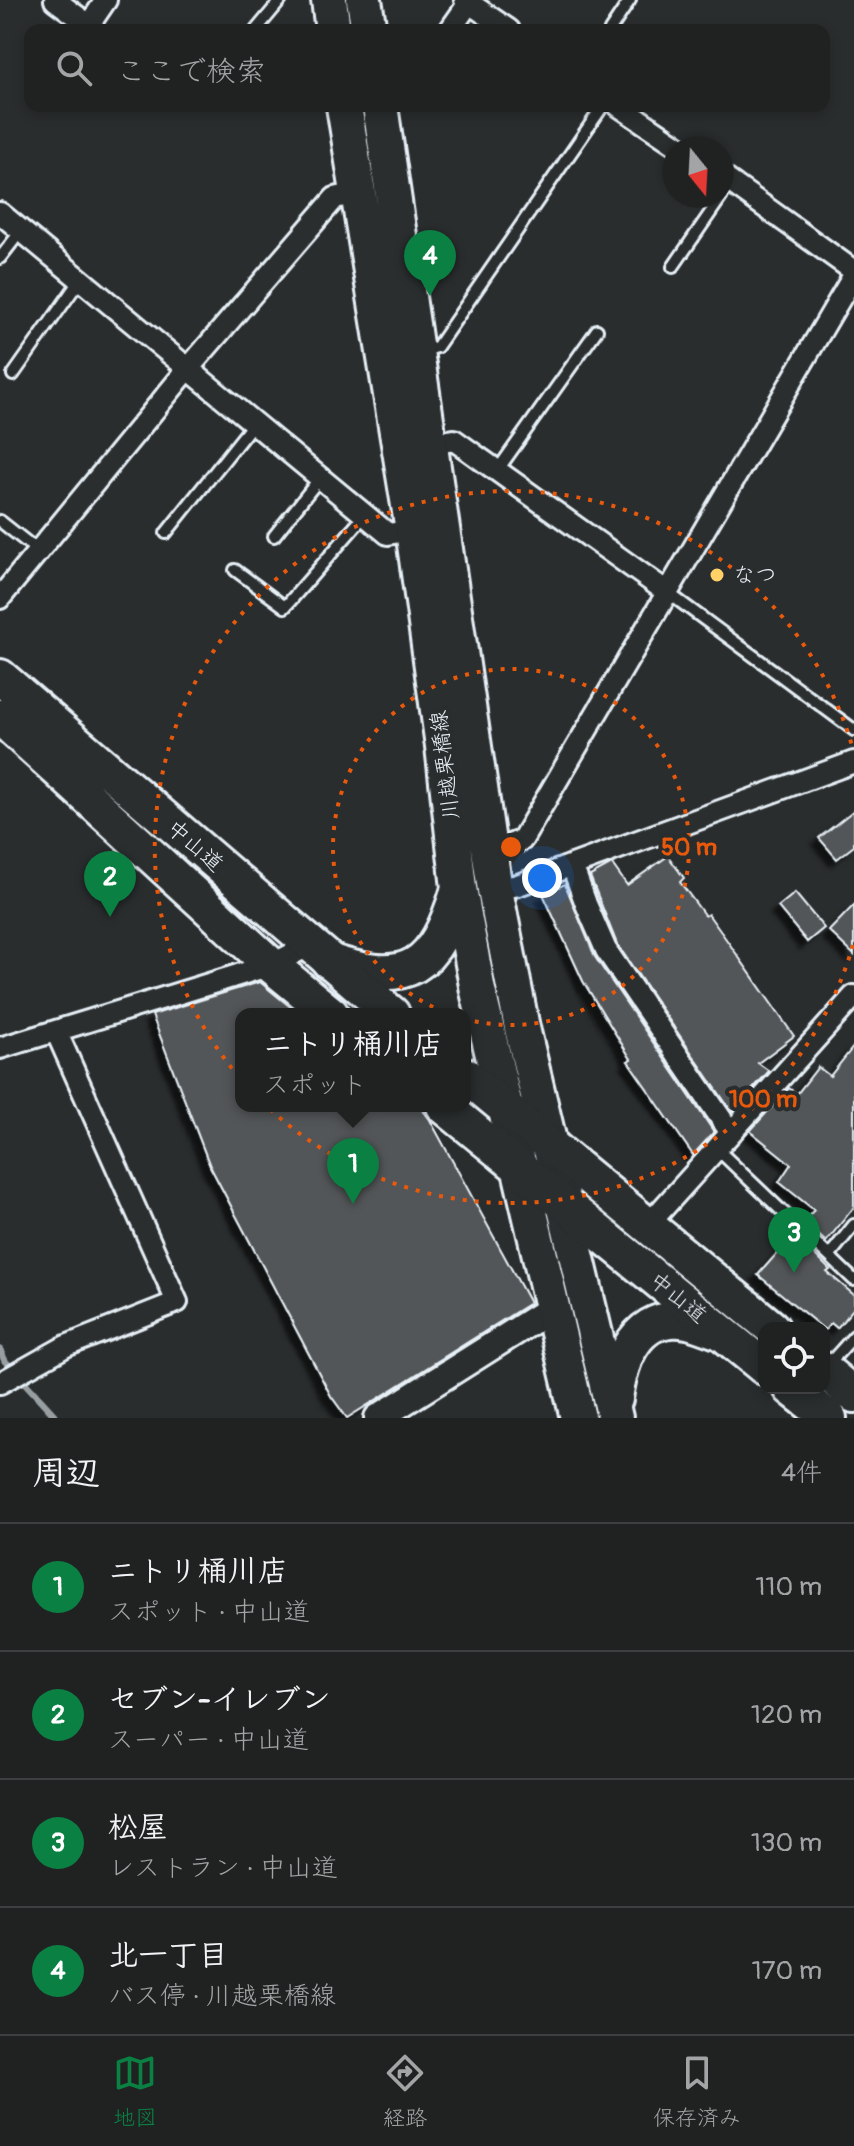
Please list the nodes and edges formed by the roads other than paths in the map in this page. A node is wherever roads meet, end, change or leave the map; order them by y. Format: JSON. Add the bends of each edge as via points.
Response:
{"nodes":[{"id":1,"x":55,"y":0,"type":"edge"},
{"id":2,"x":106,"y":0,"type":"edge"},
{"id":3,"x":281,"y":0,"type":"edge"},
{"id":4,"x":329,"y":0,"type":"edge"},
{"id":5,"x":364,"y":0,"type":"edge"},
{"id":6,"x":630,"y":0,"type":"edge"},
{"id":7,"x":468,"y":1,"type":"edge"},
{"id":8,"x":88,"y":24,"type":"edge"},
{"id":9,"x":90,"y":24,"type":"edge"},
{"id":10,"x":261,"y":24,"type":"edge"},
{"id":11,"x":332,"y":24,"type":"edge"},
{"id":12,"x":368,"y":24,"type":"edge"},
{"id":13,"x":454,"y":24,"type":"edge"},
{"id":14,"x":501,"y":24,"type":"edge"},
{"id":15,"x":614,"y":24,"type":"edge"},
{"id":16,"x":345,"y":112,"type":"edge"},
{"id":17,"x":384,"y":112,"type":"edge"},
{"id":18,"x":599,"y":112,"type":"edge"},
{"id":19,"x":628,"y":112,"type":"edge"},
{"id":20,"x":663,"y":136,"type":"edge"},
{"id":21,"x":357,"y":193,"type":"junction"},
{"id":22,"x":734,"y":195,"type":"edge"},
{"id":23,"x":711,"y":208,"type":"edge"},
{"id":24,"x":0,"y":213,"type":"edge"},
{"id":25,"x":21,"y":231,"type":"junction"},
{"id":26,"x":0,"y":258,"type":"edge"},
{"id":27,"x":673,"y":267,"type":"dead end"},
{"id":28,"x":854,"y":273,"type":"edge"},
{"id":29,"x":80,"y":280,"type":"junction"},
{"id":30,"x":597,"y":330,"type":"dead end"},
{"id":31,"x":417,"y":353,"type":"junction"},
{"id":32,"x":187,"y":370,"type":"junction"},
{"id":33,"x":13,"y":375,"type":"dead end"},
{"id":34,"x":253,"y":424,"type":"junction"},
{"id":35,"x":430,"y":444,"type":"junction"},
{"id":36,"x":497,"y":471,"type":"junction"},
{"id":37,"x":320,"y":478,"type":"junction"},
{"id":38,"x":365,"y":515,"type":"junction"},
{"id":39,"x":0,"y":521,"type":"edge"},
{"id":40,"x":413,"y":530,"type":"junction"},
{"id":41,"x":166,"y":533,"type":"dead end"},
{"id":42,"x":274,"y":536,"type":"dead end"},
{"id":43,"x":38,"y":551,"type":"junction"},
{"id":44,"x":235,"y":570,"type":"dead end"},
{"id":45,"x":667,"y":592,"type":"junction"},
{"id":46,"x":0,"y":598,"type":"edge"},
{"id":47,"x":0,"y":677,"type":"edge"},
{"id":48,"x":0,"y":717,"type":"edge"},
{"id":49,"x":854,"y":730,"type":"edge"},
{"id":50,"x":853,"y":764,"type":"edge"},
{"id":51,"x":490,"y":853,"type":"junction"},
{"id":52,"x":572,"y":865,"type":"junction"},
{"id":53,"x":459,"y":888,"type":"junction"},
{"id":54,"x":495,"y":890,"type":"junction"},
{"id":55,"x":319,"y":953,"type":"junction"},
{"id":56,"x":271,"y":965,"type":"junction"},
{"id":57,"x":854,"y":996,"type":"edge"},
{"id":58,"x":324,"y":1008,"type":"edge"},
{"id":59,"x":385,"y":1008,"type":"edge"},
{"id":60,"x":56,"y":1031,"type":"junction"},
{"id":61,"x":0,"y":1048,"type":"edge"},
{"id":62,"x":471,"y":1080,"type":"edge"},
{"id":63,"x":505,"y":1109,"type":"junction"},
{"id":64,"x":451,"y":1112,"type":"edge"},
{"id":65,"x":731,"y":1133,"type":"junction"},
{"id":66,"x":550,"y":1147,"type":"junction"},
{"id":67,"x":716,"y":1148,"type":"junction"},
{"id":68,"x":520,"y":1167,"type":"junction"},
{"id":69,"x":564,"y":1205,"type":"junction"},
{"id":70,"x":854,"y":1225,"type":"edge"},
{"id":71,"x":647,"y":1226,"type":"junction"},
{"id":72,"x":829,"y":1256,"type":"junction"},
{"id":73,"x":854,"y":1280,"type":"edge"},
{"id":74,"x":554,"y":1307,"type":"junction"},
{"id":75,"x":765,"y":1322,"type":"edge"},
{"id":76,"x":718,"y":1331,"type":"junction"},
{"id":77,"x":854,"y":1336,"type":"edge"},
{"id":78,"x":758,"y":1362,"type":"edge"},
{"id":79,"x":830,"y":1363,"type":"edge"},
{"id":80,"x":830,"y":1375,"type":"edge"},
{"id":81,"x":0,"y":1383,"type":"edge"},
{"id":82,"x":799,"y":1394,"type":"edge"},
{"id":83,"x":854,"y":1395,"type":"edge"},
{"id":84,"x":614,"y":1416,"type":"edge"},
{"id":85,"x":378,"y":1418,"type":"edge"},
{"id":86,"x":578,"y":1418,"type":"edge"},
{"id":87,"x":829,"y":1418,"type":"edge"}],
"edges":[{"from":1,"to":8,"type":"street"},
{"from":2,"to":9,"type":"street"},
{"from":3,"to":10,"type":"lane"},
{"from":4,"to":11,"type":"main road"},
{"from":5,"to":12,"type":"main road"},
{"from":6,"to":15,"type":"lane"},
{"from":7,"to":13,"type":"street"},
{"from":7,"to":14,"type":"street"},
{"from":16,"to":21,"type":"main road","name":"川越栗橋線"},
{"from":17,"to":31,"type":"main road","name":"川越栗橋線"},
{"from":18,"to":31,"type":"lane","via":[[437,347]]},
{"from":19,"to":20,"type":"street"},
{"from":21,"to":32,"type":"street","via":[[335,198]]},
{"from":21,"to":40,"type":"main road","name":"川越栗橋線"},
{"from":22,"to":28,"type":"street"},
{"from":23,"to":27,"type":"lane"},
{"from":24,"to":25,"type":"street"},
{"from":25,"to":26,"type":"lane"},
{"from":25,"to":29,"type":"street"},
{"from":28,"to":45,"type":"street"},
{"from":29,"to":32,"type":"street"},
{"from":29,"to":33,"type":"lane"},
{"from":30,"to":36,"type":"lane"},
{"from":31,"to":35,"type":"main road","name":"川越栗橋線"},
{"from":32,"to":34,"type":"street"},
{"from":32,"to":43,"type":"street"},
{"from":34,"to":37,"type":"street"},
{"from":34,"to":41,"type":"lane"},
{"from":35,"to":36,"type":"street","via":[[454,440]]},
{"from":35,"to":51,"type":"main road","name":"川越栗橋線"},
{"from":36,"to":45,"type":"street"},
{"from":37,"to":38,"type":"street"},
{"from":37,"to":42,"type":"lane"},
{"from":38,"to":40,"type":"street","via":[[388,534]]},
{"from":38,"to":44,"type":"lane","via":[[285,607]]},
{"from":39,"to":43,"type":"lane"},
{"from":40,"to":53,"type":"main road","name":"川越栗橋線"},
{"from":43,"to":46,"type":"street"},
{"from":45,"to":49,"type":"lane"},
{"from":45,"to":51,"type":"street","via":[[522,840]]},
{"from":47,"to":55,"type":"main road","name":"中山道"},
{"from":48,"to":56,"type":"main road","name":"中山道"},
{"from":50,"to":52,"type":"street"},
{"from":51,"to":54,"type":"main road","name":"川越栗橋線"},
{"from":52,"to":54,"type":"street"},
{"from":52,"to":65,"type":"street","via":[[606,950]]},
{"from":53,"to":55,"type":"main road","via":[[439,940],[425,959],[405,971],[360,972]]},
{"from":53,"to":63,"type":"main road","name":"川越栗橋線"},
{"from":54,"to":66,"type":"main road","name":"川越栗橋線"},
{"from":55,"to":56,"type":"street"},
{"from":55,"to":59,"type":"main road","name":"中山道"},
{"from":56,"to":58,"type":"main road","name":"中山道"},
{"from":56,"to":60,"type":"street"},
{"from":57,"to":65,"type":"street"},
{"from":60,"to":61,"type":"street"},
{"from":60,"to":81,"type":"street","via":[[177,1302],[66,1346]]},
{"from":62,"to":63,"type":"main road","name":"中山道"},
{"from":63,"to":66,"type":"main road","name":"中山道"},
{"from":63,"to":68,"type":"main road","name":"川越栗橋線"},
{"from":64,"to":68,"type":"main road","name":"中山道"},
{"from":65,"to":67,"type":"street"},
{"from":66,"to":69,"type":"main road","name":"川越栗橋線"},
{"from":66,"to":71,"type":"main road","name":"中山道"},
{"from":67,"to":71,"type":"street"},
{"from":67,"to":72,"type":"lane"},
{"from":68,"to":69,"type":"main road","name":"中山道"},
{"from":68,"to":74,"type":"main road","name":"川越栗橋線"},
{"from":69,"to":76,"type":"main road","name":"中山道"},
{"from":69,"to":84,"type":"main road","name":"川越栗橋線"},
{"from":70,"to":72,"type":"lane"},
{"from":71,"to":75,"type":"main road","name":"中山道"},
{"from":72,"to":73,"type":"lane"},
{"from":74,"to":85,"type":"street"},
{"from":74,"to":86,"type":"main road","name":"川越栗橋線"},
{"from":76,"to":78,"type":"main road","name":"中山道"},
{"from":76,"to":84,"type":"main road","via":[[671,1320],[637,1336],[618,1376]]},
{"from":77,"to":79,"type":"lane"},
{"from":80,"to":83,"type":"main road"},
{"from":82,"to":87,"type":"main road"}]}
